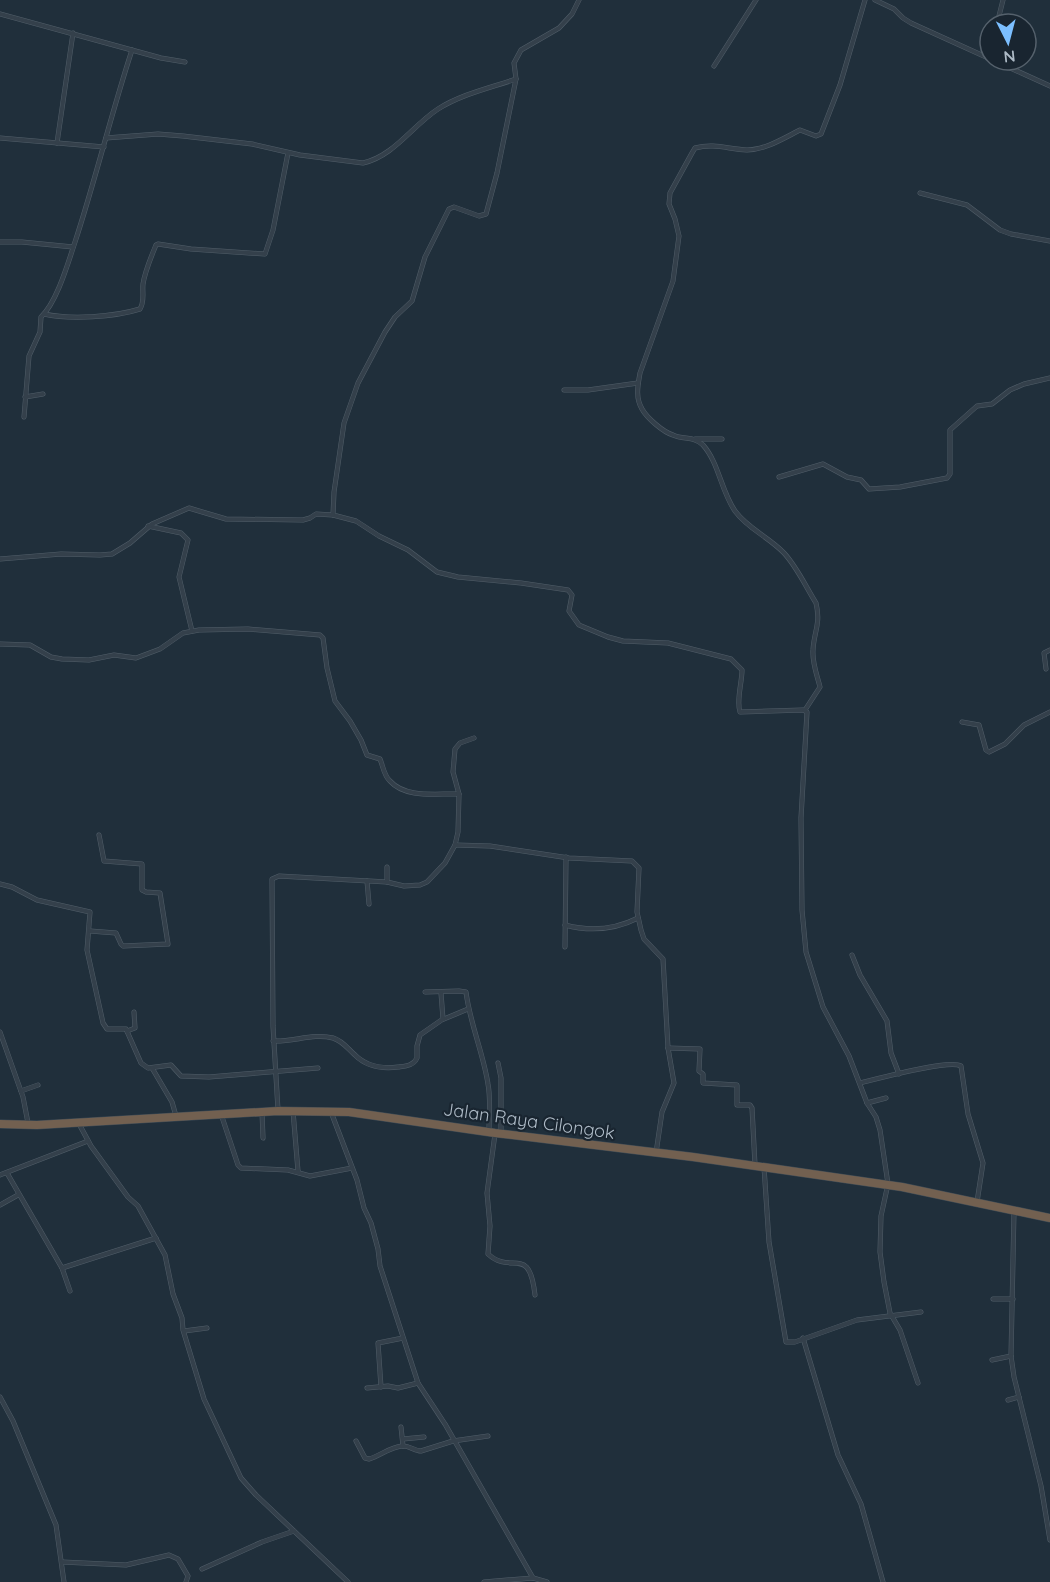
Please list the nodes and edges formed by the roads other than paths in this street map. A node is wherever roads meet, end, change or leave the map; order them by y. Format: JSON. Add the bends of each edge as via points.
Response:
{"nodes":[{"id":1,"x":579,"y":0,"type":"edge"},
{"id":2,"x":756,"y":0,"type":"edge"},
{"id":3,"x":865,"y":0,"type":"edge"},
{"id":4,"x":875,"y":0,"type":"edge"},
{"id":5,"x":0,"y":14,"type":"edge"},
{"id":6,"x":73,"y":33,"type":"junction"},
{"id":7,"x":132,"y":50,"type":"junction"},
{"id":8,"x":978,"y":55,"type":"edge"},
{"id":9,"x":185,"y":62,"type":"dead end"},
{"id":10,"x":714,"y":66,"type":"dead end"},
{"id":11,"x":1017,"y":72,"type":"edge"},
{"id":12,"x":516,"y":79,"type":"junction"},
{"id":13,"x":1050,"y":86,"type":"edge"},
{"id":14,"x":0,"y":138,"type":"edge"},
{"id":15,"x":106,"y":138,"type":"junction"},
{"id":16,"x":57,"y":143,"type":"junction"},
{"id":17,"x":104,"y":147,"type":"junction"},
{"id":18,"x":288,"y":153,"type":"junction"},
{"id":19,"x":920,"y":193,"type":"dead end"},
{"id":20,"x":1050,"y":241,"type":"edge"},
{"id":21,"x":0,"y":242,"type":"edge"},
{"id":22,"x":73,"y":247,"type":"junction"},
{"id":23,"x":44,"y":314,"type":"junction"},
{"id":24,"x":1050,"y":378,"type":"edge"},
{"id":25,"x":638,"y":383,"type":"junction"},
{"id":26,"x":564,"y":390,"type":"dead end"},
{"id":27,"x":43,"y":394,"type":"dead end"},
{"id":28,"x":25,"y":397,"type":"junction"},
{"id":29,"x":24,"y":417,"type":"dead end"},
{"id":30,"x":694,"y":439,"type":"junction"},
{"id":31,"x":722,"y":439,"type":"dead end"},
{"id":32,"x":778,"y":477,"type":"dead end"},
{"id":33,"x":333,"y":515,"type":"junction"},
{"id":34,"x":148,"y":526,"type":"junction"},
{"id":35,"x":0,"y":559,"type":"edge"},
{"id":36,"x":192,"y":631,"type":"junction"},
{"id":37,"x":0,"y":644,"type":"edge"},
{"id":38,"x":1050,"y":650,"type":"edge"},
{"id":39,"x":1047,"y":669,"type":"dead end"},
{"id":40,"x":805,"y":710,"type":"junction"},
{"id":41,"x":1050,"y":712,"type":"edge"},
{"id":42,"x":962,"y":722,"type":"dead end"},
{"id":43,"x":474,"y":738,"type":"dead end"},
{"id":44,"x":459,"y":794,"type":"junction"},
{"id":45,"x":99,"y":835,"type":"dead end"},
{"id":46,"x":455,"y":845,"type":"junction"},
{"id":47,"x":566,"y":858,"type":"junction"},
{"id":48,"x":387,"y":867,"type":"dead end"},
{"id":49,"x":366,"y":881,"type":"junction"},
{"id":50,"x":387,"y":882,"type":"junction"},
{"id":51,"x":0,"y":884,"type":"edge"},
{"id":52,"x":369,"y":904,"type":"dead end"},
{"id":53,"x":638,"y":918,"type":"junction"},
{"id":54,"x":566,"y":926,"type":"junction"},
{"id":55,"x":90,"y":931,"type":"junction"},
{"id":56,"x":565,"y":947,"type":"dead end"},
{"id":57,"x":852,"y":955,"type":"dead end"},
{"id":58,"x":425,"y":992,"type":"dead end"},
{"id":59,"x":441,"y":993,"type":"junction"},
{"id":60,"x":468,"y":1009,"type":"junction"},
{"id":61,"x":134,"y":1012,"type":"dead end"},
{"id":62,"x":443,"y":1019,"type":"junction"},
{"id":63,"x":127,"y":1031,"type":"junction"},
{"id":64,"x":0,"y":1032,"type":"edge"},
{"id":65,"x":273,"y":1041,"type":"junction"},
{"id":66,"x":668,"y":1048,"type":"junction"},
{"id":67,"x":498,"y":1063,"type":"dead end"},
{"id":68,"x":152,"y":1068,"type":"junction"},
{"id":69,"x":318,"y":1068,"type":"dead end"},
{"id":70,"x":275,"y":1073,"type":"junction"},
{"id":71,"x":899,"y":1074,"type":"junction"},
{"id":72,"x":860,"y":1083,"type":"junction"},
{"id":73,"x":38,"y":1086,"type":"dead end"},
{"id":74,"x":21,"y":1091,"type":"junction"},
{"id":75,"x":886,"y":1098,"type":"dead end"},
{"id":76,"x":867,"y":1103,"type":"junction"},
{"id":77,"x":331,"y":1110,"type":"junction"},
{"id":78,"x":278,"y":1111,"type":"junction"},
{"id":79,"x":293,"y":1111,"type":"junction"},
{"id":80,"x":262,"y":1112,"type":"junction"},
{"id":81,"x":221,"y":1114,"type":"junction"},
{"id":82,"x":176,"y":1116,"type":"junction"},
{"id":83,"x":78,"y":1122,"type":"junction"},
{"id":84,"x":0,"y":1124,"type":"edge"},
{"id":85,"x":28,"y":1124,"type":"junction"},
{"id":86,"x":495,"y":1133,"type":"junction"},
{"id":87,"x":263,"y":1138,"type":"dead end"},
{"id":88,"x":88,"y":1141,"type":"junction"},
{"id":89,"x":656,"y":1153,"type":"junction"},
{"id":90,"x":755,"y":1165,"type":"junction"},
{"id":91,"x":764,"y":1167,"type":"junction"},
{"id":92,"x":352,"y":1168,"type":"junction"},
{"id":93,"x":298,"y":1172,"type":"junction"},
{"id":94,"x":7,"y":1173,"type":"junction"},
{"id":95,"x":0,"y":1175,"type":"edge"},
{"id":96,"x":888,"y":1185,"type":"junction"},
{"id":97,"x":18,"y":1195,"type":"junction"},
{"id":98,"x":977,"y":1202,"type":"junction"},
{"id":99,"x":0,"y":1204,"type":"edge"},
{"id":100,"x":1014,"y":1210,"type":"junction"},
{"id":101,"x":1050,"y":1218,"type":"edge"},
{"id":102,"x":156,"y":1238,"type":"junction"},
{"id":103,"x":62,"y":1268,"type":"junction"},
{"id":104,"x":70,"y":1291,"type":"dead end"},
{"id":105,"x":535,"y":1295,"type":"dead end"},
{"id":106,"x":993,"y":1299,"type":"dead end"},
{"id":107,"x":1013,"y":1299,"type":"junction"},
{"id":108,"x":921,"y":1312,"type":"dead end"},
{"id":109,"x":891,"y":1315,"type":"junction"},
{"id":110,"x":207,"y":1328,"type":"dead end"},
{"id":111,"x":184,"y":1331,"type":"junction"},
{"id":112,"x":404,"y":1338,"type":"junction"},
{"id":113,"x":803,"y":1338,"type":"junction"},
{"id":114,"x":1011,"y":1356,"type":"junction"},
{"id":115,"x":992,"y":1360,"type":"dead end"},
{"id":116,"x":418,"y":1383,"type":"junction"},
{"id":117,"x":918,"y":1383,"type":"dead end"},
{"id":118,"x":381,"y":1387,"type":"junction"},
{"id":119,"x":367,"y":1388,"type":"dead end"},
{"id":120,"x":0,"y":1397,"type":"edge"},
{"id":121,"x":1019,"y":1397,"type":"junction"},
{"id":122,"x":1008,"y":1400,"type":"dead end"},
{"id":123,"x":401,"y":1427,"type":"dead end"},
{"id":124,"x":488,"y":1436,"type":"dead end"},
{"id":125,"x":424,"y":1437,"type":"dead end"},
{"id":126,"x":403,"y":1439,"type":"junction"},
{"id":127,"x":356,"y":1441,"type":"dead end"},
{"id":128,"x":453,"y":1441,"type":"junction"},
{"id":129,"x":403,"y":1446,"type":"junction"},
{"id":130,"x":294,"y":1531,"type":"junction"},
{"id":131,"x":1050,"y":1540,"type":"edge"},
{"id":132,"x":62,"y":1562,"type":"junction"},
{"id":133,"x":202,"y":1569,"type":"dead end"},
{"id":134,"x":533,"y":1578,"type":"junction"},
{"id":135,"x":64,"y":1582,"type":"edge"},
{"id":136,"x":186,"y":1582,"type":"edge"},
{"id":137,"x":348,"y":1582,"type":"edge"},
{"id":138,"x":484,"y":1582,"type":"edge"},
{"id":139,"x":547,"y":1582,"type":"edge"},
{"id":140,"x":883,"y":1582,"type":"edge"}],
"edges":[{"from":1,"to":12,"type":"street","via":[[559,28],[521,50],[514,63]]},
{"from":2,"to":10,"type":"street"},
{"from":3,"to":25,"type":"street","via":[[821,134],[800,130],[750,150],[716,145],[695,148],[692,153],[670,193],[669,204],[679,236],[673,281]]},
{"from":4,"to":8,"type":"street","via":[[910,23]]},
{"from":5,"to":6,"type":"street"},
{"from":6,"to":7,"type":"street"},
{"from":6,"to":16,"type":"street"},
{"from":7,"to":9,"type":"street"},
{"from":7,"to":15,"type":"street"},
{"from":11,"to":13,"type":"street"},
{"from":12,"to":18,"type":"street","via":[[439,109],[371,161]]},
{"from":12,"to":33,"type":"street","via":[[486,214],[449,209],[424,257],[412,301],[385,332],[358,383],[344,423]]},
{"from":14,"to":16,"type":"street"},
{"from":15,"to":17,"type":"street"},
{"from":15,"to":18,"type":"street","via":[[158,134],[252,144]]},
{"from":16,"to":17,"type":"street"},
{"from":17,"to":22,"type":"street"},
{"from":18,"to":23,"type":"street","via":[[273,230],[264,255],[158,244],[143,282],[140,309],[74,318]]},
{"from":19,"to":20,"type":"street","via":[[967,205],[1000,230]]},
{"from":21,"to":22,"type":"street"},
{"from":22,"to":23,"type":"street","via":[[68,267]]},
{"from":23,"to":28,"type":"street","via":[[29,356]]},
{"from":24,"to":32,"type":"street","via":[[1024,384],[992,404],[977,406],[950,430],[947,478],[869,489],[861,480],[823,464]]},
{"from":25,"to":26,"type":"street"},
{"from":25,"to":30,"type":"street","via":[[640,403],[646,414],[670,434]]},
{"from":27,"to":28,"type":"street"},
{"from":28,"to":29,"type":"street"},
{"from":30,"to":31,"type":"street"},
{"from":30,"to":40,"type":"street","via":[[712,459],[735,511],[784,553],[816,603],[818,630],[813,650],[820,687]]},
{"from":33,"to":34,"type":"street","via":[[316,514],[303,520],[226,519],[192,508]]},
{"from":33,"to":40,"type":"street","via":[[356,521],[408,550],[437,572],[568,590],[572,595],[569,611],[575,622],[608,637],[668,643],[731,659],[742,670],[740,712]]},
{"from":34,"to":35,"type":"street","via":[[112,554]]},
{"from":34,"to":36,"type":"street","via":[[181,533],[188,540],[180,577]]},
{"from":36,"to":37,"type":"street","via":[[136,658],[114,655],[62,660],[34,646]]},
{"from":36,"to":44,"type":"street","via":[[248,629],[321,636],[335,701],[367,755],[380,759],[388,779],[399,788],[426,794]]},
{"from":38,"to":39,"type":"street","via":[[1044,652]]},
{"from":40,"to":72,"type":"street","via":[[801,809],[805,946],[823,1007]]},
{"from":41,"to":42,"type":"street","via":[[1024,725],[1005,744],[988,752],[980,726]]},
{"from":43,"to":44,"type":"street","via":[[455,749],[453,772]]},
{"from":44,"to":46,"type":"street"},
{"from":45,"to":55,"type":"street","via":[[104,861],[142,864],[142,890],[160,893],[168,944],[123,946],[116,933]]},
{"from":46,"to":47,"type":"street","via":[[490,846]]},
{"from":46,"to":50,"type":"street","via":[[427,882],[404,886]]},
{"from":47,"to":53,"type":"street","via":[[632,861],[639,868]]},
{"from":47,"to":54,"type":"street"},
{"from":48,"to":50,"type":"street"},
{"from":49,"to":50,"type":"street"},
{"from":49,"to":52,"type":"street"},
{"from":49,"to":65,"type":"street","via":[[279,876],[272,879]]},
{"from":51,"to":55,"type":"street","via":[[37,900],[90,912]]},
{"from":53,"to":54,"type":"street","via":[[603,930]]},
{"from":53,"to":66,"type":"street","via":[[644,939],[663,959]]},
{"from":54,"to":56,"type":"street"},
{"from":55,"to":63,"type":"street","via":[[87,950],[103,1023],[107,1029]]},
{"from":57,"to":71,"type":"street","via":[[887,1021],[891,1053]]},
{"from":58,"to":59,"type":"street"},
{"from":59,"to":60,"type":"street","via":[[464,991]]},
{"from":59,"to":62,"type":"street"},
{"from":60,"to":62,"type":"street"},
{"from":60,"to":86,"type":"street","via":[[489,1087]]},
{"from":61,"to":63,"type":"street","via":[[135,1028]]},
{"from":62,"to":65,"type":"street","via":[[418,1037],[417,1061],[409,1066],[371,1066],[332,1038]]},
{"from":63,"to":68,"type":"street","via":[[141,1063]]},
{"from":64,"to":74,"type":"street"},
{"from":65,"to":70,"type":"street"},
{"from":66,"to":89,"type":"street","via":[[675,1083],[662,1112]]},
{"from":66,"to":90,"type":"street","via":[[700,1049],[703,1083],[737,1084],[737,1105],[752,1108]]},
{"from":67,"to":86,"type":"street","via":[[501,1081]]},
{"from":68,"to":70,"type":"street","via":[[171,1065],[179,1076],[193,1077]]},
{"from":68,"to":82,"type":"street"},
{"from":69,"to":70,"type":"street"},
{"from":70,"to":78,"type":"street"},
{"from":71,"to":72,"type":"street"},
{"from":71,"to":98,"type":"street","via":[[951,1064],[961,1066],[968,1114],[983,1163]]},
{"from":72,"to":76,"type":"street"},
{"from":73,"to":74,"type":"street"},
{"from":74,"to":85,"type":"street"},
{"from":75,"to":76,"type":"street"},
{"from":76,"to":96,"type":"street","via":[[880,1130]]},
{"from":77,"to":79,"type":"highway","name":"Jalan Raya Cilongok"},
{"from":77,"to":86,"type":"highway","name":"Jalan Raya Cilongok"},
{"from":77,"to":92,"type":"street"},
{"from":78,"to":79,"type":"highway","name":"Jalan Raya Cilongok"},
{"from":78,"to":80,"type":"highway","name":"Jalan Raya Cilongok"},
{"from":79,"to":93,"type":"street"},
{"from":80,"to":81,"type":"highway","name":"Jalan Raya Cilongok"},
{"from":80,"to":87,"type":"street"},
{"from":81,"to":82,"type":"highway","name":"Jalan Raya Cilongok"},
{"from":81,"to":93,"type":"street","via":[[238,1165]]},
{"from":82,"to":83,"type":"highway","name":"Jalan Raya Cilongok"},
{"from":83,"to":85,"type":"highway","name":"Jalan Raya Cilongok"},
{"from":83,"to":88,"type":"street"},
{"from":84,"to":85,"type":"highway","name":"Jalan Raya Cilongok"},
{"from":86,"to":89,"type":"highway","name":"Jalan Raya Cilongok"},
{"from":86,"to":105,"type":"street","via":[[487,1192],[488,1254],[529,1269]]},
{"from":88,"to":94,"type":"street"},
{"from":88,"to":102,"type":"street","via":[[138,1206]]},
{"from":89,"to":90,"type":"highway","name":"Jalan Raya Cilongok"},
{"from":90,"to":91,"type":"highway","name":"Jalan Raya Cilongok"},
{"from":91,"to":96,"type":"highway","name":"Jalan Raya Cilongok"},
{"from":91,"to":113,"type":"street","via":[[769,1242],[784,1338],[789,1342]]},
{"from":92,"to":93,"type":"street","via":[[310,1176]]},
{"from":92,"to":112,"type":"street"},
{"from":94,"to":95,"type":"street"},
{"from":94,"to":97,"type":"street"},
{"from":96,"to":98,"type":"highway","name":"Jalan Raya Cilongok"},
{"from":96,"to":109,"type":"street","via":[[881,1215],[880,1252]]},
{"from":97,"to":99,"type":"street"},
{"from":97,"to":103,"type":"street"},
{"from":98,"to":100,"type":"highway","name":"Jalan Raya Cilongok"},
{"from":100,"to":101,"type":"highway","name":"Jalan Raya Cilongok"},
{"from":100,"to":107,"type":"street"},
{"from":102,"to":103,"type":"street"},
{"from":102,"to":111,"type":"street","via":[[165,1255]]},
{"from":103,"to":104,"type":"street"},
{"from":106,"to":107,"type":"street"},
{"from":107,"to":114,"type":"street"},
{"from":108,"to":109,"type":"street"},
{"from":109,"to":113,"type":"street","via":[[857,1320]]},
{"from":109,"to":117,"type":"street"},
{"from":110,"to":111,"type":"street"},
{"from":111,"to":130,"type":"street","via":[[204,1399],[241,1478]]},
{"from":112,"to":116,"type":"street"},
{"from":112,"to":118,"type":"street","via":[[378,1343]]},
{"from":113,"to":140,"type":"street","via":[[838,1455],[861,1504]]},
{"from":114,"to":115,"type":"street"},
{"from":114,"to":121,"type":"street"},
{"from":116,"to":118,"type":"street"},
{"from":116,"to":128,"type":"street"},
{"from":118,"to":119,"type":"street"},
{"from":120,"to":132,"type":"street","via":[[53,1515]]},
{"from":121,"to":122,"type":"street"},
{"from":121,"to":131,"type":"street"},
{"from":123,"to":126,"type":"street"},
{"from":124,"to":128,"type":"street"},
{"from":125,"to":126,"type":"street"},
{"from":126,"to":129,"type":"street"},
{"from":127,"to":129,"type":"street","via":[[367,1459]]},
{"from":128,"to":129,"type":"street","via":[[417,1451]]},
{"from":128,"to":134,"type":"street"},
{"from":130,"to":133,"type":"street"},
{"from":130,"to":137,"type":"street"},
{"from":132,"to":135,"type":"street"},
{"from":132,"to":136,"type":"street","via":[[126,1564],[173,1556],[188,1576]]},
{"from":134,"to":138,"type":"street"},
{"from":134,"to":139,"type":"street"}]}
